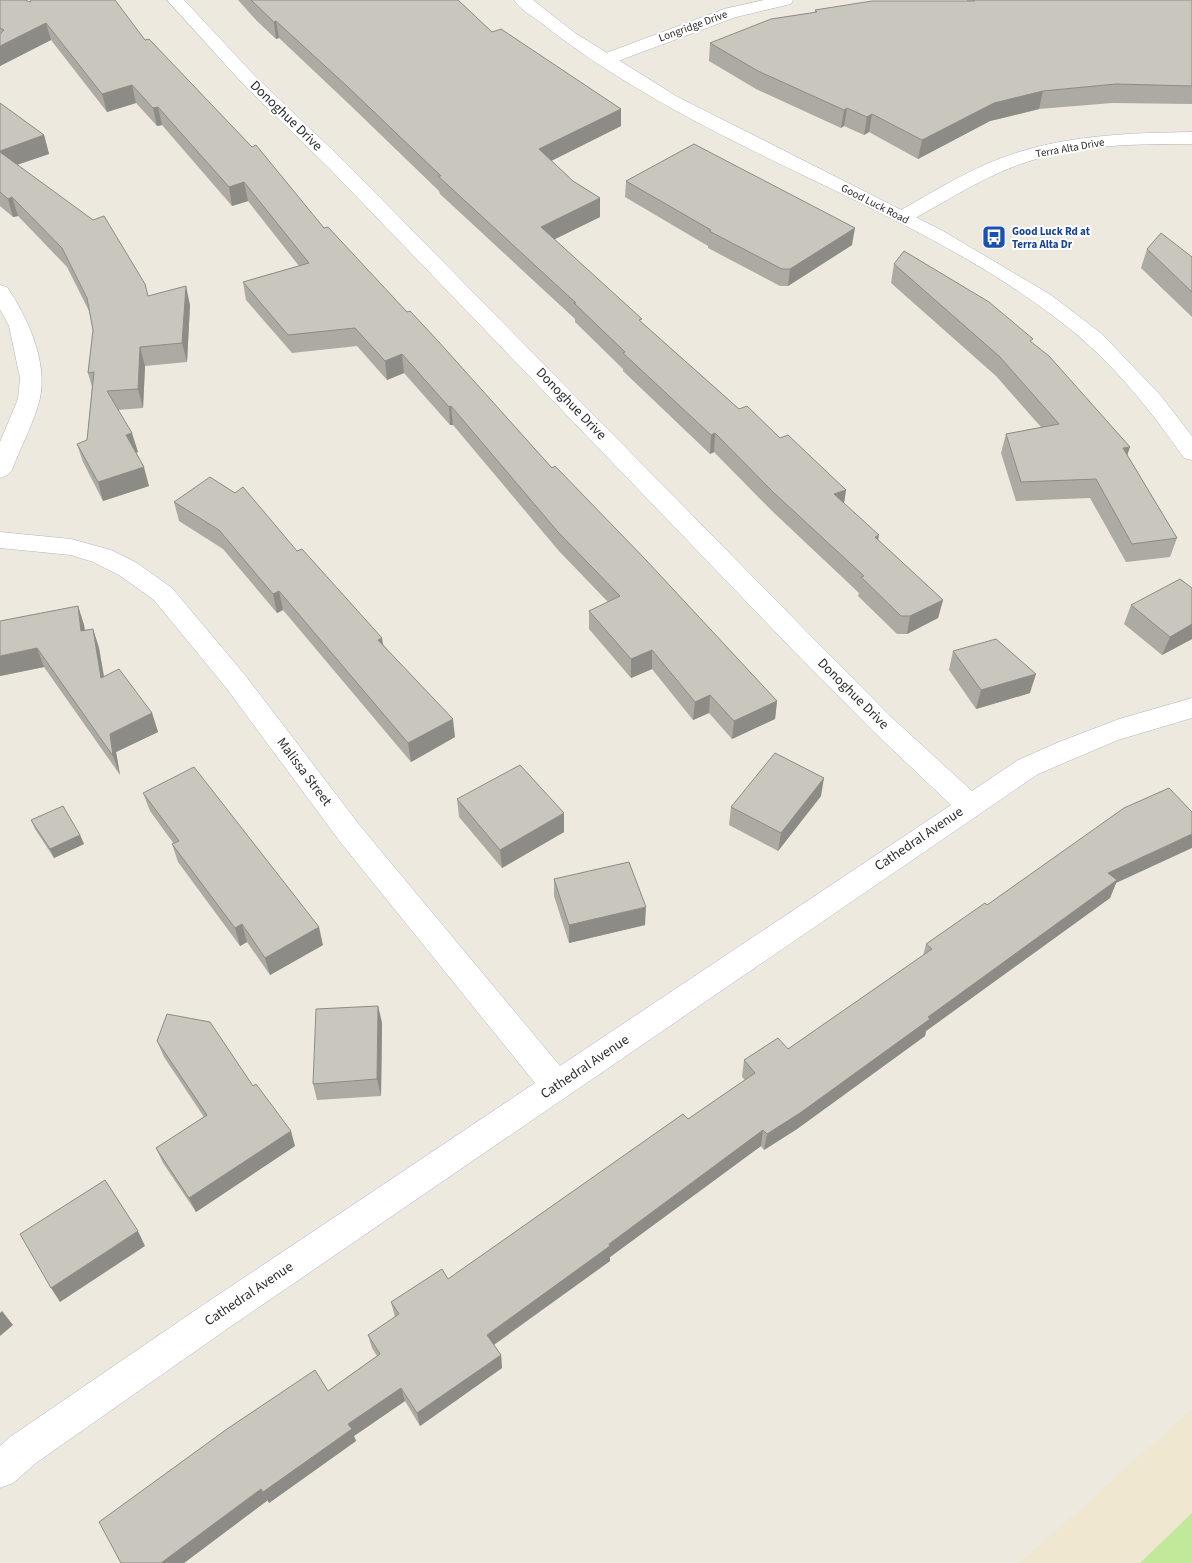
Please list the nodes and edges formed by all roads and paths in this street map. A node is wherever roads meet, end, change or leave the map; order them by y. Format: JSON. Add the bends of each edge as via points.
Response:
{"nodes":[{"id":1,"x":175,"y":0,"type":"edge"},
{"id":2,"x":522,"y":0,"type":"edge"},
{"id":3,"x":785,"y":0,"type":"edge"},
{"id":4,"x":604,"y":60,"type":"junction"},
{"id":5,"x":1192,"y":138,"type":"edge"},
{"id":6,"x":903,"y":218,"type":"junction"},
{"id":7,"x":0,"y":291,"type":"edge"},
{"id":8,"x":1192,"y":454,"type":"edge"},
{"id":9,"x":0,"y":470,"type":"edge"},
{"id":10,"x":0,"y":540,"type":"edge"},
{"id":11,"x":1192,"y":708,"type":"edge"},
{"id":12,"x":969,"y":805,"type":"junction"},
{"id":13,"x":557,"y":1086,"type":"junction"},
{"id":14,"x":0,"y":1470,"type":"edge"}],
"edges":[{"from":1,"to":12,"type":"street","name":"Donoghue Drive","via":[[248,80],[337,165],[798,639]]},
{"from":2,"to":4,"type":"street","name":"Good Luck Road"},
{"from":3,"to":4,"type":"street","name":"Longridge Drive","via":[[730,12]]},
{"from":4,"to":6,"type":"street","name":"Good Luck Road","via":[[724,128]]},
{"from":5,"to":6,"type":"street","name":"Terra Alta Drive","via":[[1113,141],[1025,157],[965,183]]},
{"from":6,"to":8,"type":"street","name":"Good Luck Road","via":[[1003,272],[1078,326],[1149,395]]},
{"from":7,"to":9,"type":"street","via":[[20,326],[31,378],[29,399]]},
{"from":10,"to":13,"type":"street","name":"Malissa Street","via":[[71,547],[102,556],[128,569],[163,594],[236,682],[351,835]]},
{"from":11,"to":12,"type":"street","name":"Cathedral Avenue","via":[[1133,723],[1084,741],[1028,767]]},
{"from":12,"to":13,"type":"street","name":"Cathedral Avenue"},
{"from":13,"to":14,"type":"street","name":"Cathedral Avenue","via":[[102,1394]]}]}
